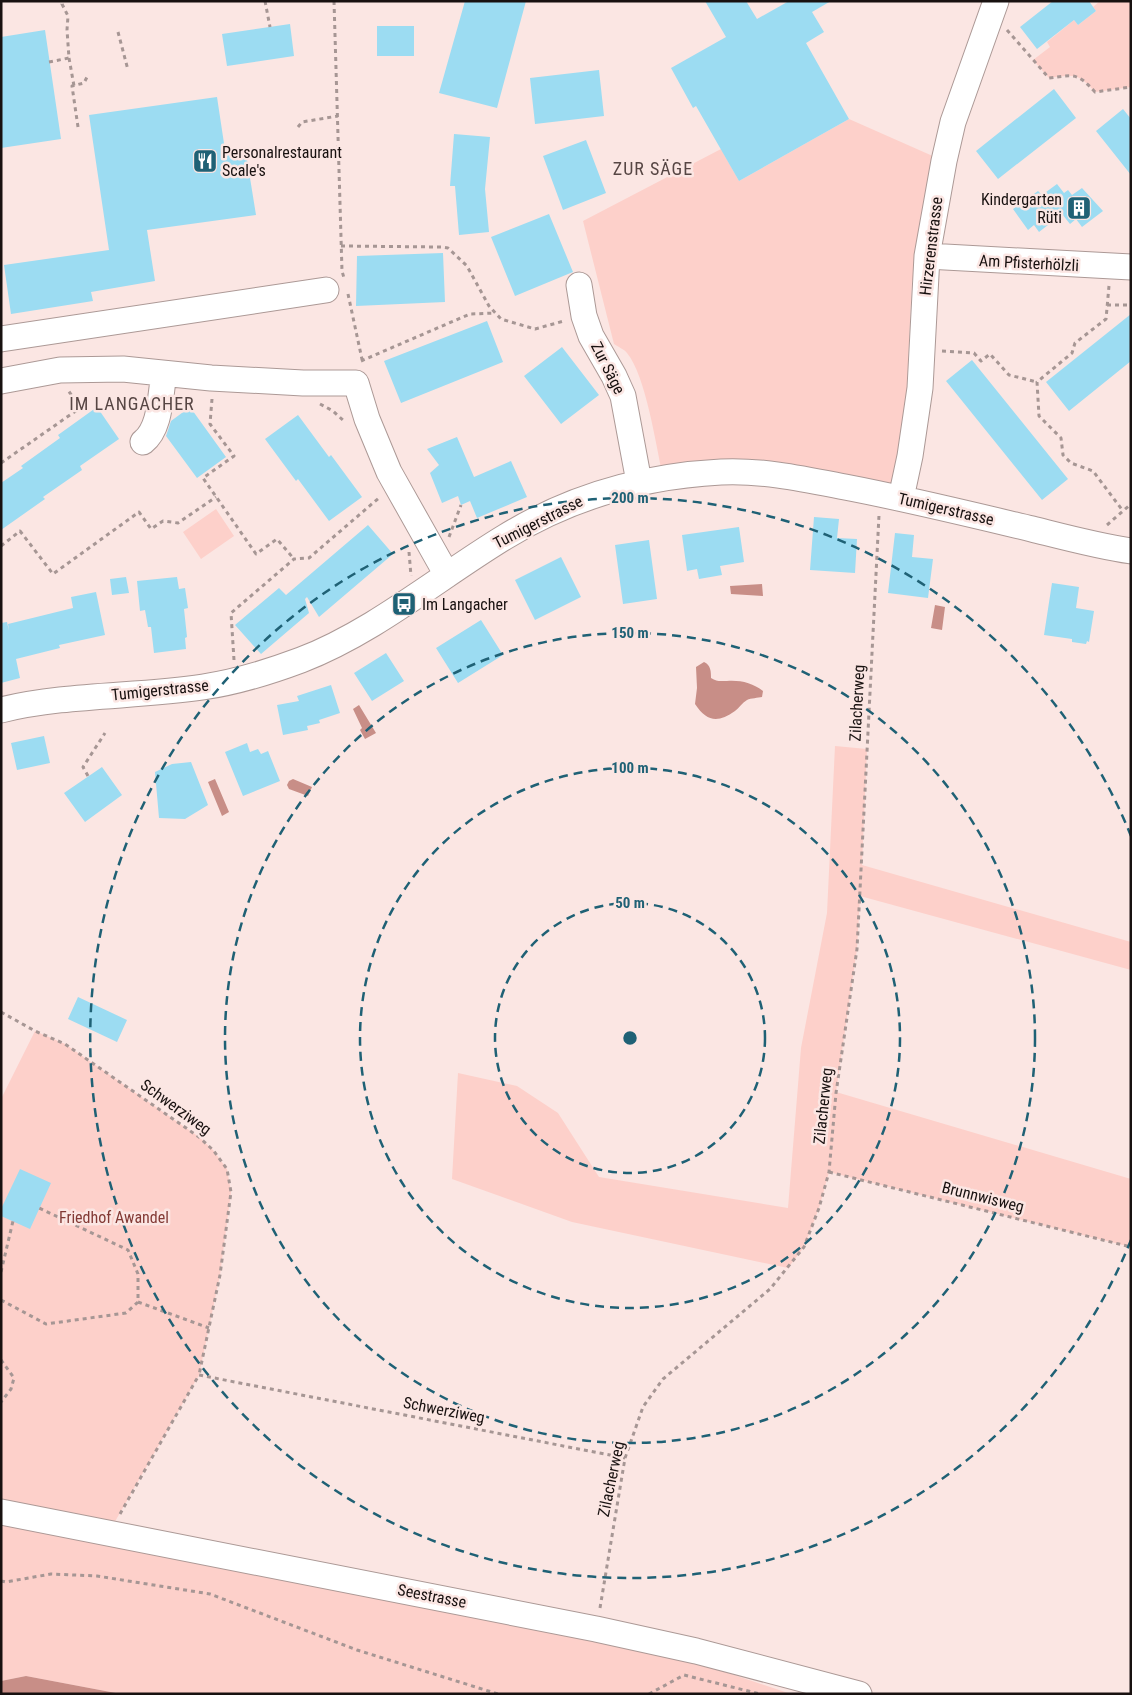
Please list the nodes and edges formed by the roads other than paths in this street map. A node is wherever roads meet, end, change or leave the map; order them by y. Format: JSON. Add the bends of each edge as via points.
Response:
{"nodes":[{"id":1,"x":993,"y":5,"type":"edge"},
{"id":2,"x":927,"y":256,"type":"junction"},
{"id":3,"x":1121,"y":267,"type":"edge"},
{"id":4,"x":579,"y":285,"type":"dead end"},
{"id":5,"x":339,"y":286,"type":"road end"},
{"id":6,"x":54,"y":331,"type":"junction"},
{"id":7,"x":1,"y":339,"type":"edge"},
{"id":8,"x":164,"y":374,"type":"junction"},
{"id":9,"x":62,"y":378,"type":"junction"},
{"id":10,"x":1,"y":381,"type":"edge"},
{"id":11,"x":150,"y":441,"type":"dead end"},
{"id":12,"x":639,"y":482,"type":"junction"},
{"id":13,"x":892,"y":496,"type":"junction"},
{"id":14,"x":1131,"y":551,"type":"edge"},
{"id":15,"x":447,"y":575,"type":"junction"},
{"id":16,"x":1,"y":710,"type":"edge"},
{"id":17,"x":1,"y":1512,"type":"edge"},
{"id":18,"x":860,"y":1694,"type":"edge"}],
"edges":[{"from":1,"to":2,"type":"street","name":"Hirzerenstrasse","via":[[953,122]]},
{"from":2,"to":3,"type":"street","name":"Am Pfisterhölzli"},
{"from":2,"to":13,"type":"street","name":"Hirzerenstrasse","via":[[918,397],[910,456]]},
{"from":4,"to":12,"type":"street","name":"Zur Säge","via":[[591,336],[623,396],[621,434]]},
{"from":5,"to":6,"type":"street"},
{"from":6,"to":7,"type":"street"},
{"from":6,"to":9,"type":"street"},
{"from":8,"to":9,"type":"street","via":[[123,369]]},
{"from":8,"to":11,"type":"street"},
{"from":8,"to":15,"type":"street","via":[[356,383],[389,472]]},
{"from":9,"to":10,"type":"street"},
{"from":12,"to":13,"type":"street","name":"Tumigerstrasse","via":[[723,472],[786,475]]},
{"from":12,"to":15,"type":"street","name":"Tumigerstrasse","via":[[593,495],[541,517]]},
{"from":13,"to":14,"type":"street","name":"Tumigerstrasse"},
{"from":15,"to":16,"type":"street","name":"Tumigerstrasse","via":[[358,632],[269,672],[203,687]]},
{"from":17,"to":18,"type":"street","name":"Seestrasse","via":[[596,1629],[696,1651]]}]}
